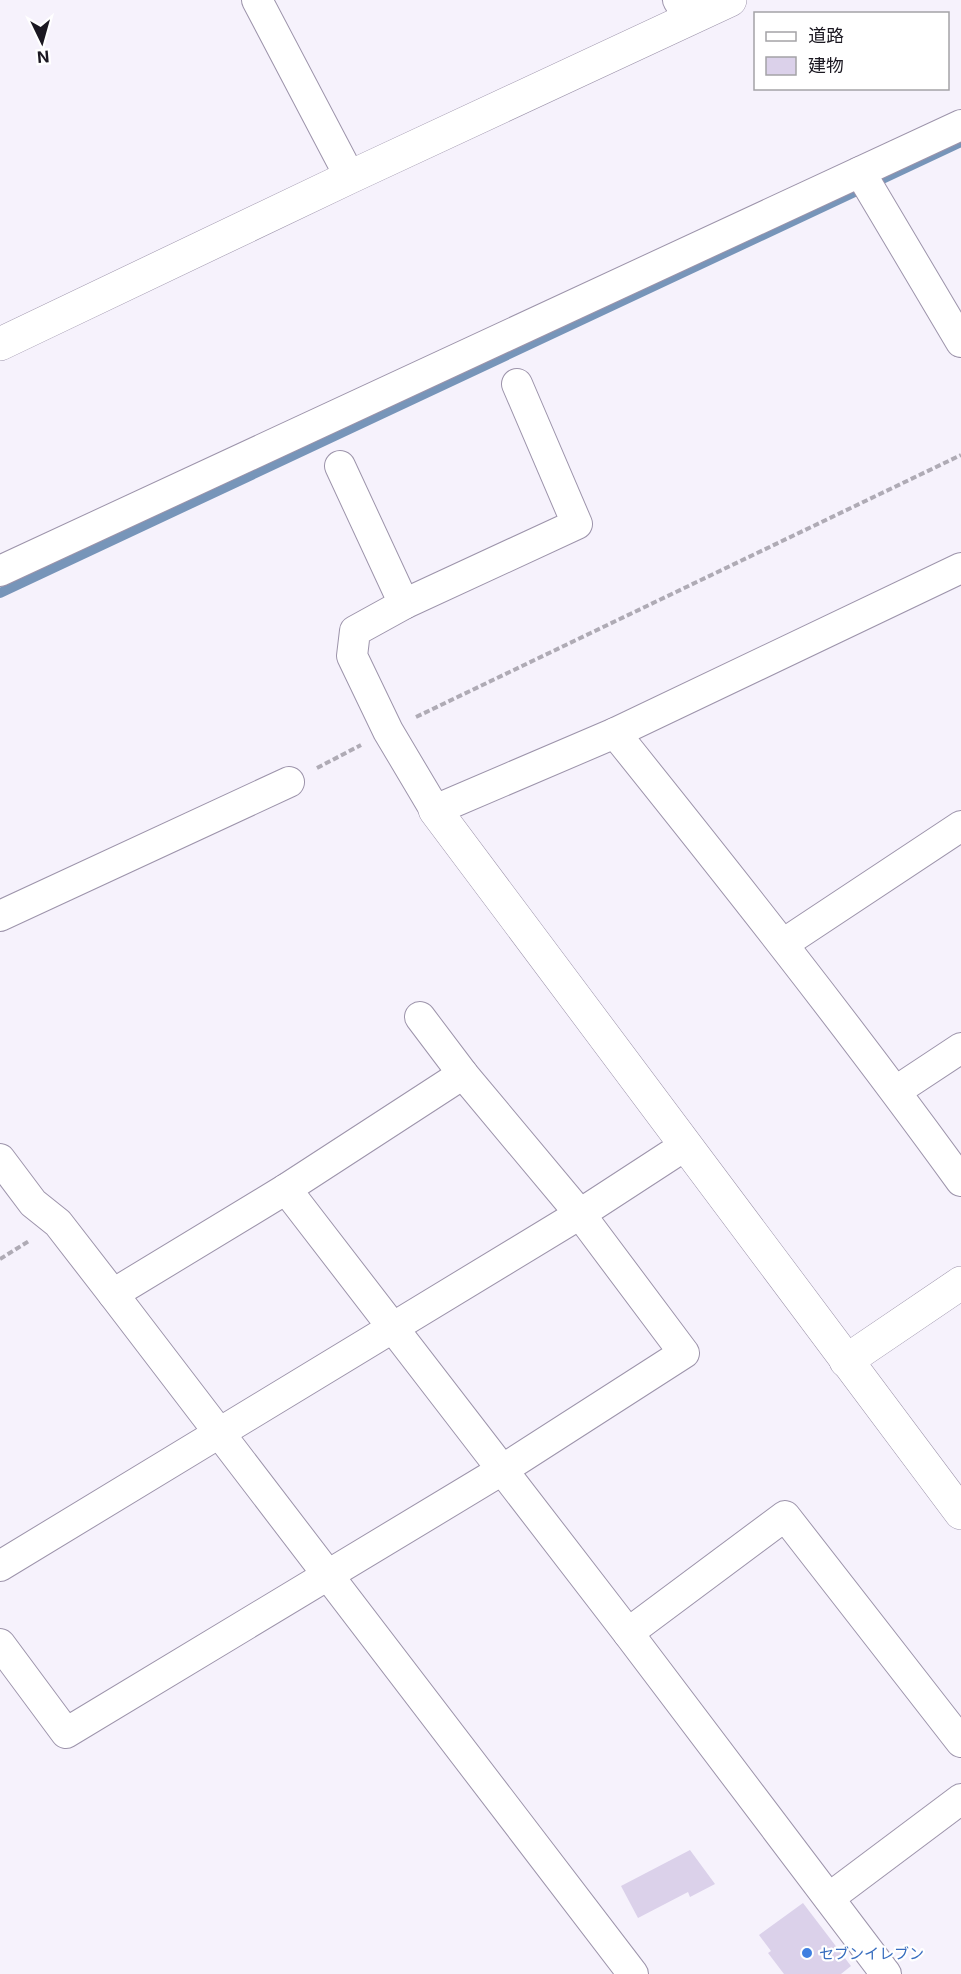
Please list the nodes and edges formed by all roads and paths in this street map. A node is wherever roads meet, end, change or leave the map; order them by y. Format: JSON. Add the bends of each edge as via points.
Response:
{"nodes":[{"id":1,"x":257,"y":0,"type":"edge"},
{"id":2,"x":730,"y":0,"type":"edge"},
{"id":3,"x":683,"y":9,"type":"edge"},
{"id":4,"x":961,"y":124,"type":"edge"},
{"id":5,"x":860,"y":172,"type":"junction"},
{"id":6,"x":350,"y":177,"type":"junction"},
{"id":7,"x":961,"y":342,"type":"edge"},
{"id":8,"x":0,"y":344,"type":"edge"},
{"id":9,"x":517,"y":384,"type":"dead end"},
{"id":10,"x":961,"y":455,"type":"edge"},
{"id":11,"x":340,"y":466,"type":"dead end"},
{"id":12,"x":961,"y":568,"type":"edge"},
{"id":13,"x":0,"y":571,"type":"edge"},
{"id":14,"x":404,"y":604,"type":"junction"},
{"id":15,"x":388,"y":731,"type":"junction"},
{"id":16,"x":615,"y":733,"type":"junction"},
{"id":17,"x":289,"y":782,"type":"joint"},
{"id":18,"x":435,"y":810,"type":"junction"},
{"id":19,"x":961,"y":826,"type":"edge"},
{"id":20,"x":0,"y":916,"type":"edge"},
{"id":21,"x":783,"y":944,"type":"junction"},
{"id":22,"x":420,"y":1017,"type":"dead end"},
{"id":23,"x":961,"y":1048,"type":"edge"},
{"id":24,"x":464,"y":1074,"type":"junction"},
{"id":25,"x":896,"y":1091,"type":"junction"},
{"id":26,"x":686,"y":1145,"type":"junction"},
{"id":27,"x":0,"y":1159,"type":"edge"},
{"id":28,"x":961,"y":1181,"type":"edge"},
{"id":29,"x":286,"y":1189,"type":"junction"},
{"id":30,"x":580,"y":1214,"type":"junction"},
{"id":31,"x":961,"y":1283,"type":"edge"},
{"id":32,"x":113,"y":1294,"type":"junction"},
{"id":33,"x":393,"y":1328,"type":"junction"},
{"id":34,"x":846,"y":1361,"type":"junction"},
{"id":35,"x":219,"y":1433,"type":"junction"},
{"id":36,"x":502,"y":1470,"type":"junction"},
{"id":37,"x":961,"y":1513,"type":"edge"},
{"id":38,"x":0,"y":1566,"type":"edge"},
{"id":39,"x":329,"y":1575,"type":"junction"},
{"id":40,"x":628,"y":1633,"type":"junction"},
{"id":41,"x":0,"y":1644,"type":"edge"},
{"id":42,"x":961,"y":1742,"type":"edge"},
{"id":43,"x":961,"y":1799,"type":"edge"},
{"id":44,"x":829,"y":1898,"type":"junction"},
{"id":45,"x":633,"y":1974,"type":"edge"},
{"id":46,"x":886,"y":1974,"type":"edge"}],
"edges":[{"from":1,"to":6,"type":"street"},
{"from":2,"to":3,"type":"street"},
{"from":3,"to":6,"type":"street"},
{"from":4,"to":5,"type":"street"},
{"from":5,"to":7,"type":"street"},
{"from":5,"to":13,"type":"street"},
{"from":6,"to":8,"type":"street"},
{"from":9,"to":14,"type":"street","via":[[577,524]]},
{"from":10,"to":15,"type":"path"},
{"from":11,"to":14,"type":"street"},
{"from":12,"to":16,"type":"street"},
{"from":14,"to":15,"type":"street","via":[[355,631],[352,656]]},
{"from":15,"to":17,"type":"path"},
{"from":15,"to":18,"type":"street"},
{"from":16,"to":18,"type":"street"},
{"from":16,"to":21,"type":"street"},
{"from":17,"to":20,"type":"street"},
{"from":18,"to":26,"type":"street"},
{"from":19,"to":21,"type":"street"},
{"from":21,"to":25,"type":"street"},
{"from":22,"to":24,"type":"street"},
{"from":23,"to":25,"type":"street"},
{"from":24,"to":29,"type":"street"},
{"from":24,"to":30,"type":"street"},
{"from":25,"to":28,"type":"street"},
{"from":26,"to":30,"type":"street"},
{"from":26,"to":34,"type":"street"},
{"from":27,"to":32,"type":"street","via":[[33,1203],[58,1223]]},
{"from":29,"to":32,"type":"street"},
{"from":29,"to":33,"type":"street"},
{"from":30,"to":33,"type":"street"},
{"from":30,"to":36,"type":"street","via":[[684,1353]]},
{"from":31,"to":34,"type":"street"},
{"from":32,"to":35,"type":"street"},
{"from":33,"to":35,"type":"street"},
{"from":33,"to":36,"type":"street"},
{"from":34,"to":37,"type":"street"},
{"from":35,"to":38,"type":"street"},
{"from":35,"to":39,"type":"street"},
{"from":36,"to":39,"type":"street"},
{"from":36,"to":40,"type":"street"},
{"from":39,"to":41,"type":"street","via":[[66,1733]]},
{"from":39,"to":45,"type":"street"},
{"from":40,"to":42,"type":"street","via":[[785,1516]]},
{"from":40,"to":44,"type":"street"},
{"from":43,"to":44,"type":"street"},
{"from":44,"to":46,"type":"street"}]}
